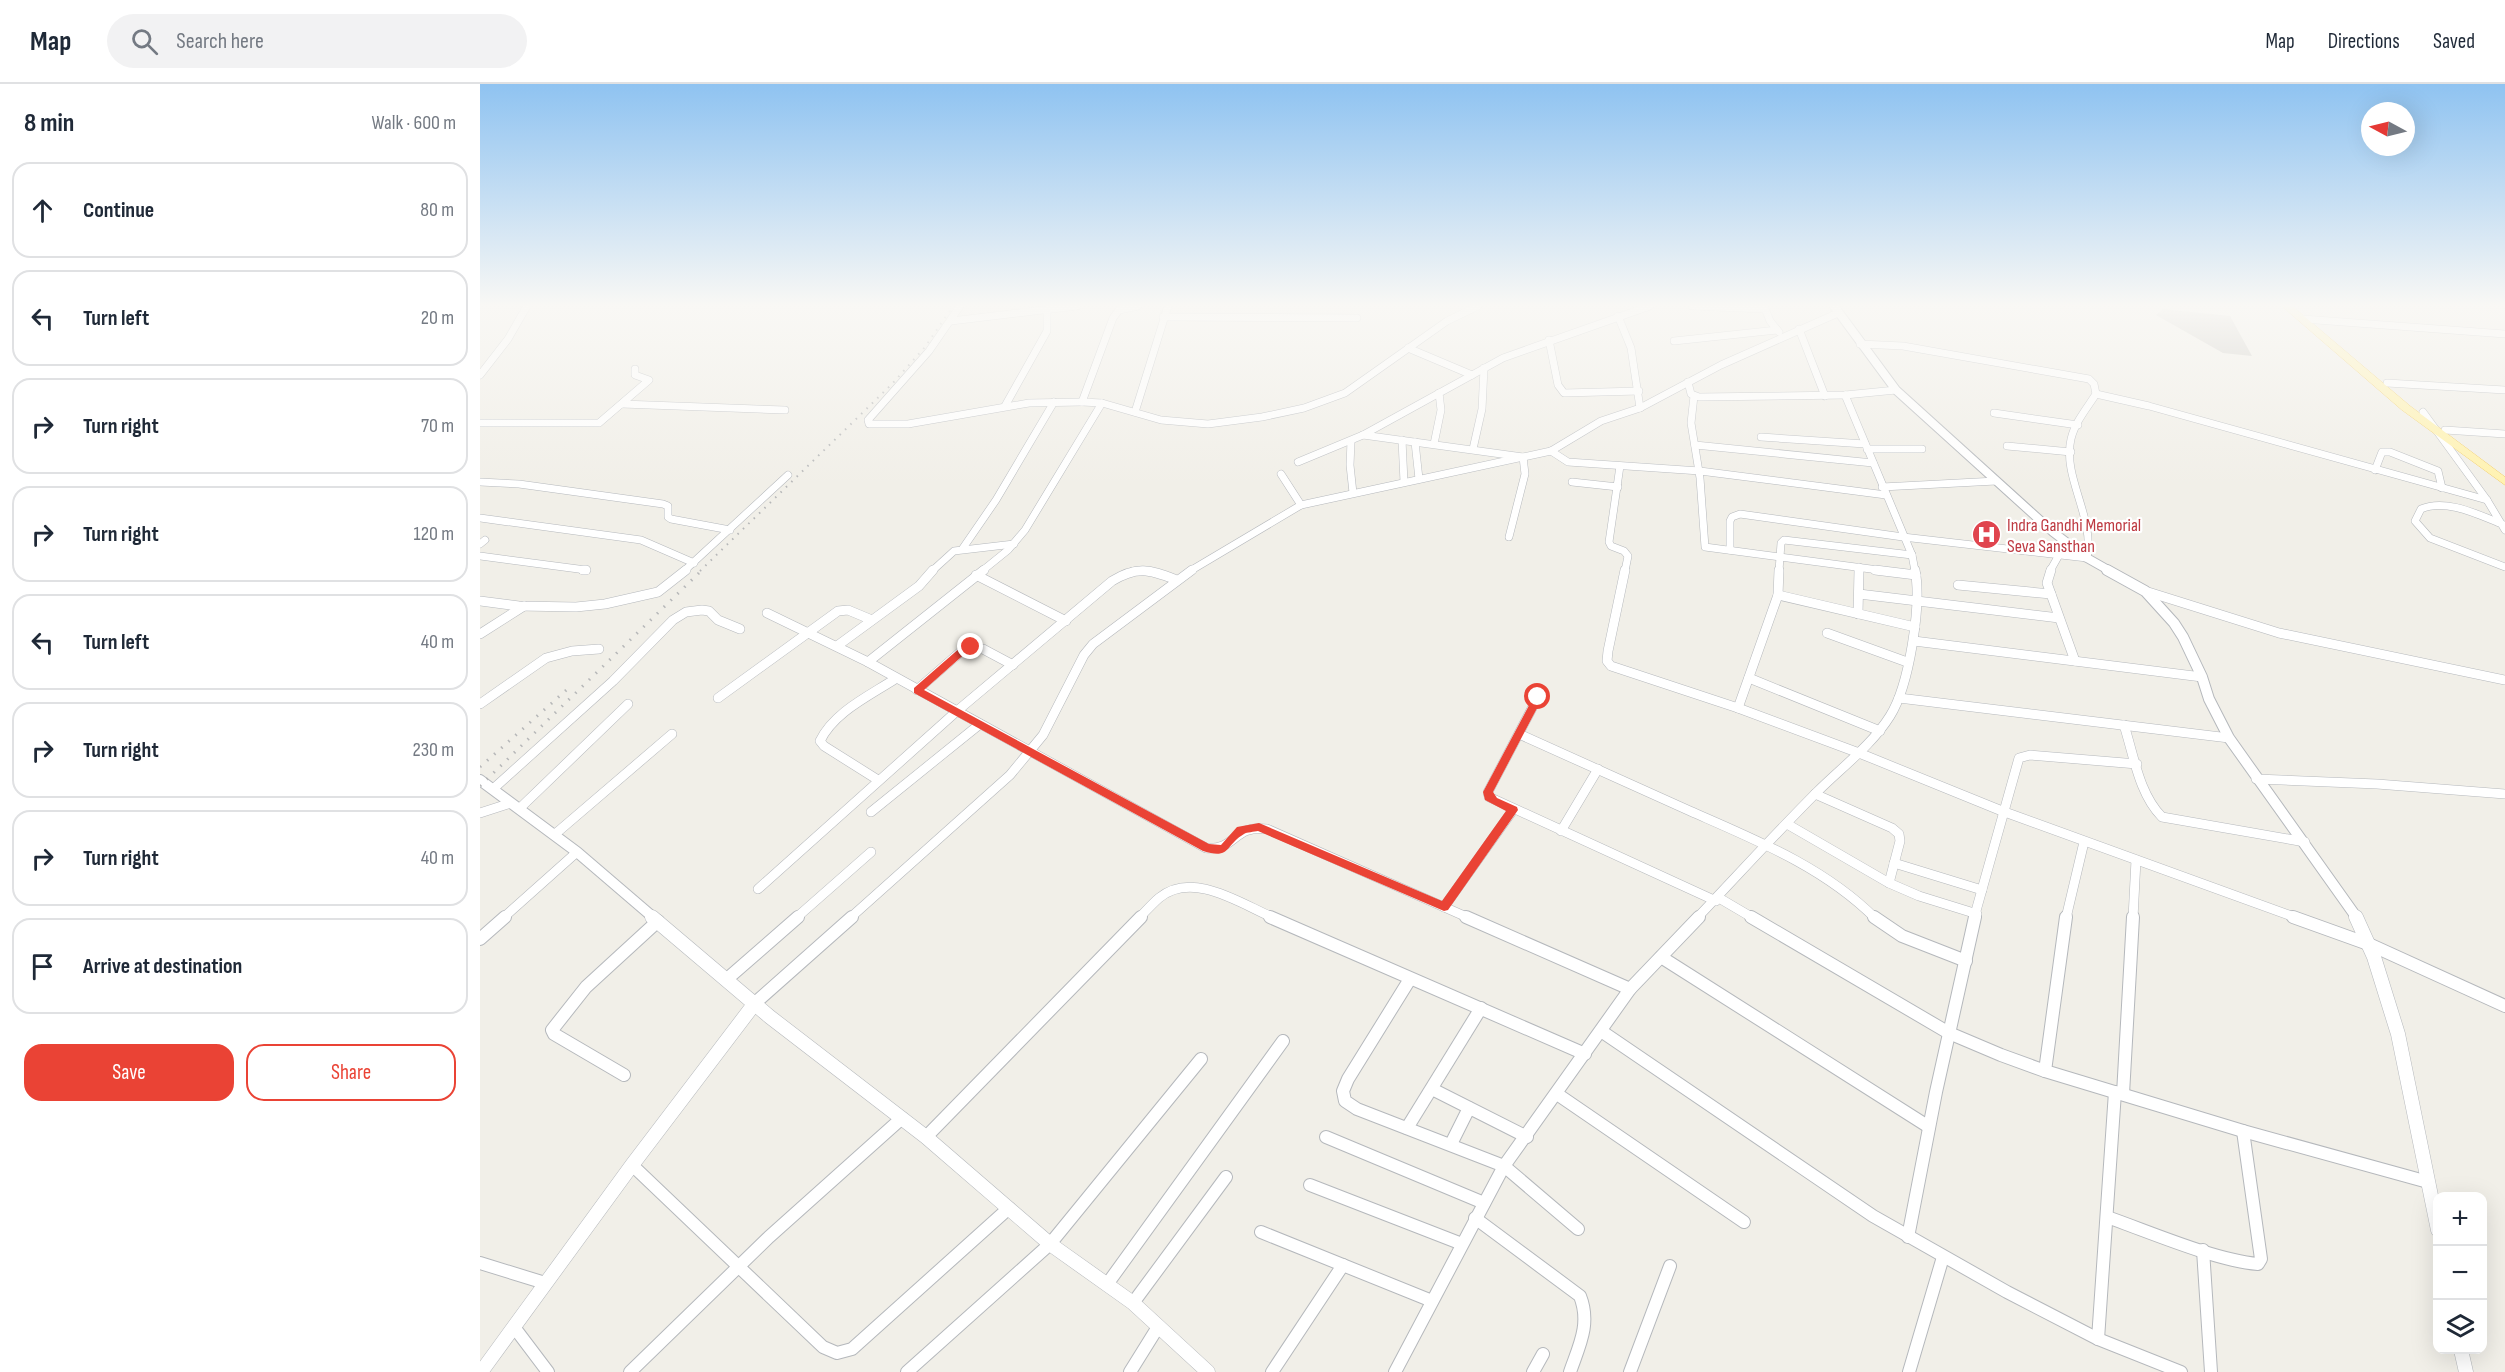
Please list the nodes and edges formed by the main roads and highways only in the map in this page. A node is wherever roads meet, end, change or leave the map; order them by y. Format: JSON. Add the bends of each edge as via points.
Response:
{"nodes":[{"id":1,"x":2358,"y":366,"type":"edge"},
{"id":2,"x":2366,"y":366,"type":"edge"},
{"id":3,"x":2440,"y":430,"type":"junction"},
{"id":4,"x":2505,"y":474,"type":"edge"},
{"id":5,"x":2505,"y":482,"type":"edge"}],
"edges":[{"from":1,"to":3,"type":"main road"},
{"from":2,"to":3,"type":"main road"},
{"from":3,"to":4,"type":"main road"},
{"from":3,"to":5,"type":"main road"}]}
